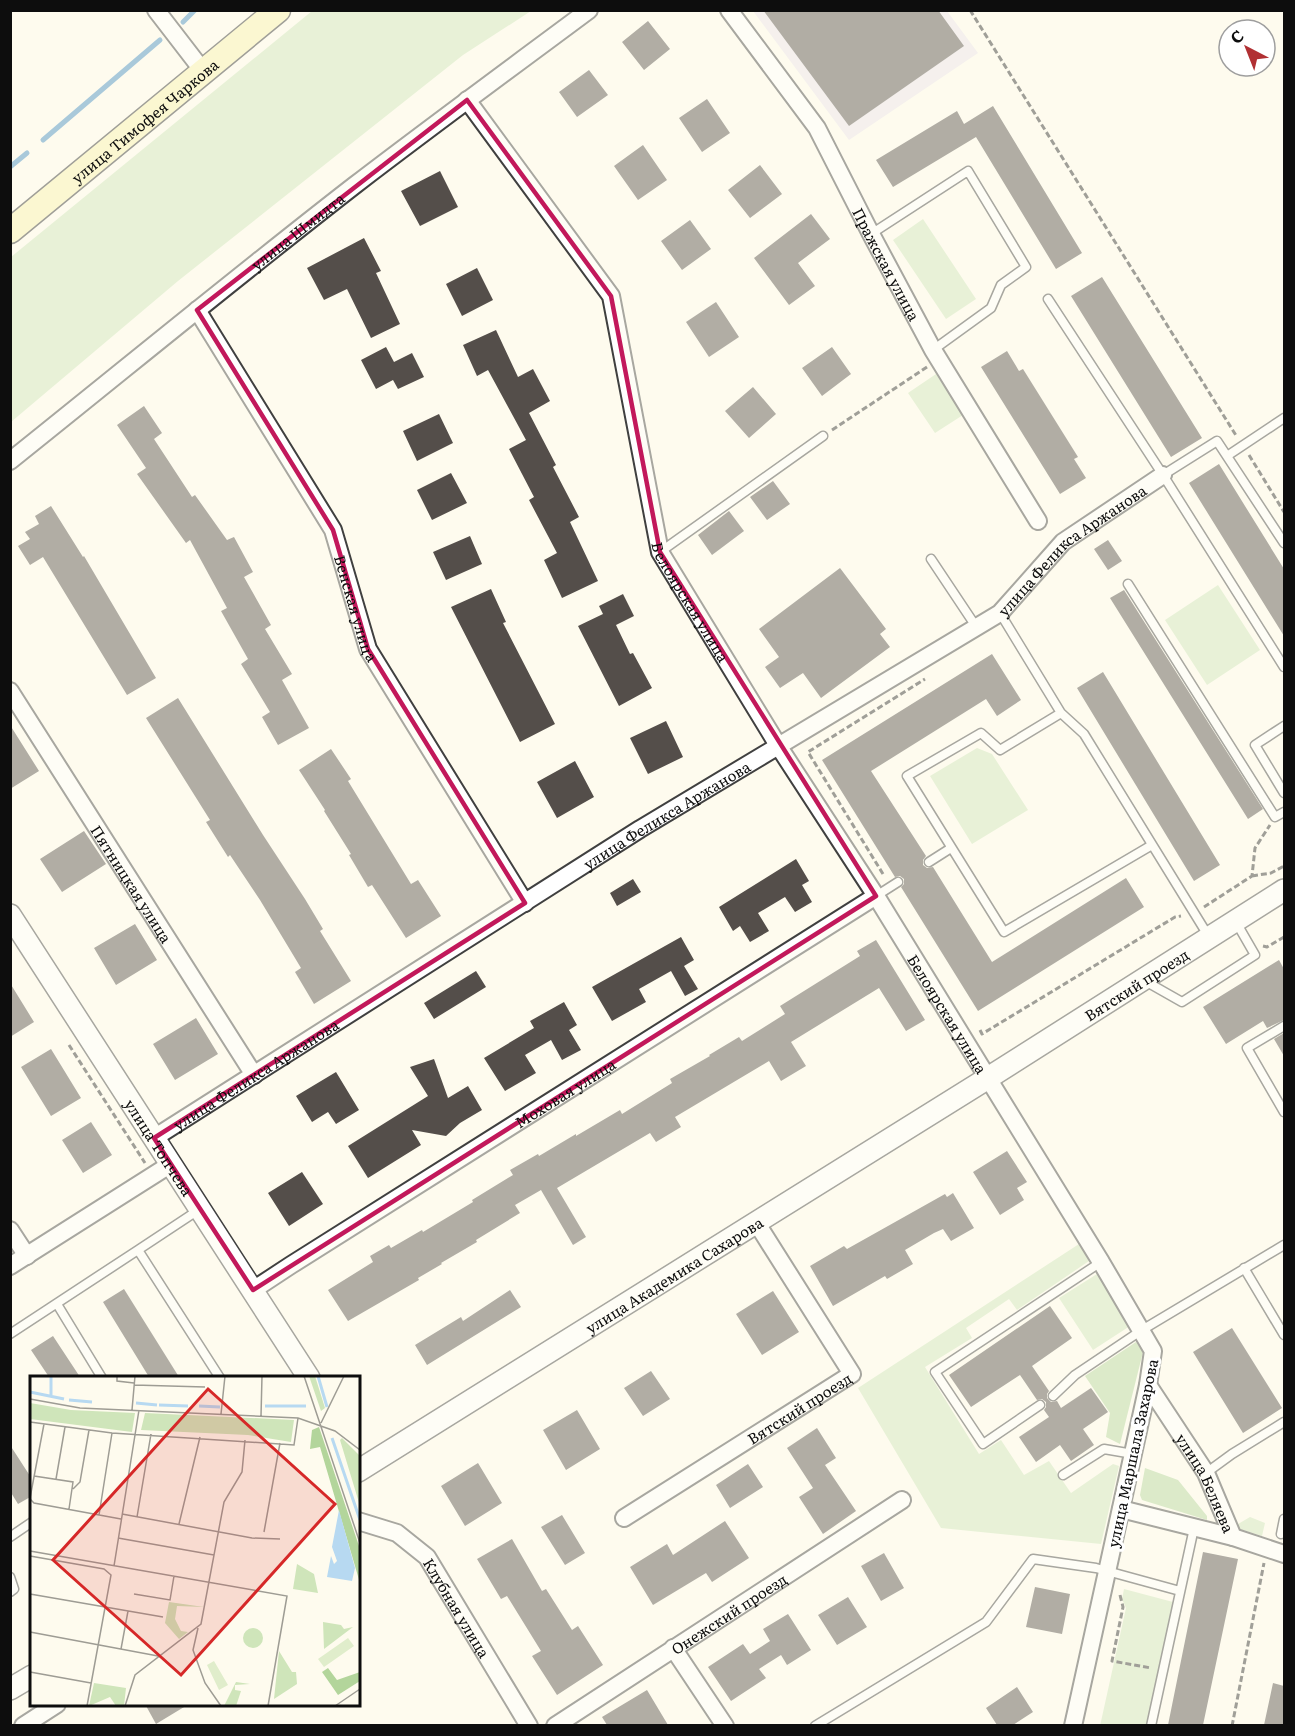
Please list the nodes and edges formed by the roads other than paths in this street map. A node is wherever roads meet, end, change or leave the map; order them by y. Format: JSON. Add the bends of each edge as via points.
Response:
{"nodes":[{"id":1,"x":156,"y":10,"type":"edge"},
{"id":2,"x":278,"y":10,"type":"edge"},
{"id":3,"x":589,"y":10,"type":"edge"},
{"id":4,"x":729,"y":10,"type":"edge"},
{"id":5,"x":203,"y":71,"type":"junction"},
{"id":6,"x":467,"y":100,"type":"junction"},
{"id":7,"x":10,"y":231,"type":"edge"},
{"id":8,"x":870,"y":234,"type":"junction"},
{"id":9,"x":1048,"y":299,"type":"dead end"},
{"id":10,"x":197,"y":310,"type":"junction"},
{"id":11,"x":935,"y":355,"type":"junction"},
{"id":12,"x":1284,"y":418,"type":"edge"},
{"id":13,"x":823,"y":436,"type":"road end"},
{"id":14,"x":1227,"y":456,"type":"junction"},
{"id":15,"x":10,"y":461,"type":"edge"},
{"id":16,"x":1163,"y":475,"type":"junction"},
{"id":17,"x":1038,"y":521,"type":"dead end"},
{"id":18,"x":1284,"y":543,"type":"edge"},
{"id":19,"x":660,"y":552,"type":"junction"},
{"id":20,"x":931,"y":559,"type":"dead end"},
{"id":21,"x":1128,"y":584,"type":"dead end"},
{"id":22,"x":1000,"y":613,"type":"junction"},
{"id":23,"x":977,"y":628,"type":"junction"},
{"id":24,"x":1284,"y":666,"type":"edge"},
{"id":25,"x":10,"y":691,"type":"edge"},
{"id":26,"x":1061,"y":713,"type":"junction"},
{"id":27,"x":1284,"y":726,"type":"edge"},
{"id":28,"x":778,"y":747,"type":"junction"},
{"id":29,"x":1284,"y":793,"type":"edge"},
{"id":30,"x":1284,"y":812,"type":"edge"},
{"id":31,"x":1152,"y":845,"type":"junction"},
{"id":32,"x":951,"y":848,"type":"junction"},
{"id":33,"x":929,"y":862,"type":"dead end"},
{"id":34,"x":894,"y":884,"type":"road end"},
{"id":35,"x":1284,"y":890,"type":"edge"},
{"id":36,"x":876,"y":896,"type":"junction"},
{"id":37,"x":525,"y":903,"type":"junction"},
{"id":38,"x":10,"y":915,"type":"edge"},
{"id":39,"x":1235,"y":921,"type":"junction"},
{"id":40,"x":1209,"y":937,"type":"junction"},
{"id":41,"x":1142,"y":979,"type":"junction"},
{"id":42,"x":1284,"y":1026,"type":"edge"},
{"id":43,"x":254,"y":1075,"type":"junction"},
{"id":44,"x":988,"y":1078,"type":"junction"},
{"id":45,"x":1284,"y":1112,"type":"edge"},
{"id":46,"x":154,"y":1138,"type":"junction"},
{"id":47,"x":171,"y":1164,"type":"junction"},
{"id":48,"x":200,"y":1209,"type":"junction"},
{"id":49,"x":756,"y":1222,"type":"junction"},
{"id":50,"x":10,"y":1230,"type":"edge"},
{"id":51,"x":1284,"y":1245,"type":"edge"},
{"id":52,"x":138,"y":1250,"type":"junction"},
{"id":53,"x":27,"y":1256,"type":"junction"},
{"id":54,"x":1101,"y":1262,"type":"junction"},
{"id":55,"x":10,"y":1266,"type":"edge"},
{"id":56,"x":1244,"y":1268,"type":"junction"},
{"id":57,"x":253,"y":1290,"type":"junction"},
{"id":58,"x":57,"y":1304,"type":"junction"},
{"id":59,"x":1142,"y":1330,"type":"junction"},
{"id":60,"x":10,"y":1334,"type":"edge"},
{"id":61,"x":1284,"y":1335,"type":"edge"},
{"id":62,"x":101,"y":1376,"type":"edge"},
{"id":63,"x":219,"y":1376,"type":"edge"},
{"id":64,"x":308,"y":1376,"type":"edge"},
{"id":65,"x":1148,"y":1385,"type":"junction"},
{"id":66,"x":1053,"y":1396,"type":"dead end"},
{"id":67,"x":1041,"y":1405,"type":"dead end"},
{"id":68,"x":1284,"y":1422,"type":"edge"},
{"id":69,"x":1133,"y":1454,"type":"junction"},
{"id":70,"x":361,"y":1463,"type":"edge"},
{"id":71,"x":1206,"y":1473,"type":"junction"},
{"id":72,"x":1063,"y":1475,"type":"dead end"},
{"id":73,"x":902,"y":1500,"type":"dead end"},
{"id":74,"x":1121,"y":1509,"type":"junction"},
{"id":75,"x":624,"y":1518,"type":"dead end"},
{"id":76,"x":1284,"y":1520,"type":"edge"},
{"id":77,"x":360,"y":1522,"type":"edge"},
{"id":78,"x":30,"y":1523,"type":"edge"},
{"id":79,"x":1194,"y":1528,"type":"junction"},
{"id":80,"x":1281,"y":1534,"type":"dead end"},
{"id":81,"x":10,"y":1537,"type":"edge"},
{"id":82,"x":1233,"y":1537,"type":"junction"},
{"id":83,"x":1284,"y":1554,"type":"edge"},
{"id":84,"x":1107,"y":1571,"type":"junction"},
{"id":85,"x":10,"y":1577,"type":"edge"},
{"id":86,"x":1180,"y":1591,"type":"junction"},
{"id":87,"x":10,"y":1592,"type":"edge"},
{"id":88,"x":673,"y":1648,"type":"junction"},
{"id":89,"x":30,"y":1677,"type":"edge"},
{"id":90,"x":10,"y":1689,"type":"edge"},
{"id":91,"x":54,"y":1706,"type":"edge"},
{"id":92,"x":23,"y":1725,"type":"edge"},
{"id":93,"x":529,"y":1725,"type":"edge"},
{"id":94,"x":555,"y":1725,"type":"edge"},
{"id":95,"x":725,"y":1725,"type":"edge"},
{"id":96,"x":815,"y":1725,"type":"edge"},
{"id":97,"x":1073,"y":1725,"type":"edge"},
{"id":98,"x":1151,"y":1725,"type":"edge"}],
"edges":[{"from":1,"to":5,"type":"street"},
{"from":2,"to":5,"type":"main road","name":"улица Тимофея Чаркова"},
{"from":3,"to":6,"type":"street","name":"улица Шмидта"},
{"from":4,"to":8,"type":"street","name":"Пражская улица","via":[[817,128]]},
{"from":5,"to":7,"type":"main road","name":"улица Тимофея Чаркова"},
{"from":6,"to":10,"type":"street","name":"улица Шмидта"},
{"from":6,"to":19,"type":"street","name":"Белоярская улица","via":[[611,296]]},
{"from":8,"to":11,"type":"street","name":"Пражская улица"},
{"from":8,"to":11,"type":"lane","via":[[968,171],[1026,267],[1001,285],[991,308]]},
{"from":9,"to":16,"type":"lane"},
{"from":10,"to":15,"type":"street","name":"улица Шмидта"},
{"from":10,"to":37,"type":"street","name":"Венская улица","via":[[333,530],[368,648]]},
{"from":11,"to":17,"type":"street","name":"Пражская улица"},
{"from":12,"to":14,"type":"lane"},
{"from":13,"to":19,"type":"lane"},
{"from":14,"to":16,"type":"lane","via":[[1217,441]]},
{"from":14,"to":18,"type":"lane"},
{"from":16,"to":22,"type":"street","name":"улица Феликса Аржанова","via":[[1063,542]]},
{"from":16,"to":24,"type":"lane"},
{"from":19,"to":28,"type":"street","name":"Белоярская улица"},
{"from":20,"to":23,"type":"lane"},
{"from":21,"to":30,"type":"lane","via":[[1275,817]]},
{"from":22,"to":23,"type":"street","name":"улица Феликса Аржанова"},
{"from":22,"to":26,"type":"lane"},
{"from":23,"to":28,"type":"street","name":"улица Феликса Аржанова"},
{"from":25,"to":43,"type":"street","name":"Пятницкая улица"},
{"from":26,"to":31,"type":"lane","via":[[1084,734]]},
{"from":26,"to":32,"type":"lane","via":[[1000,750],[981,733],[907,776]]},
{"from":27,"to":29,"type":"lane","via":[[1255,745]]},
{"from":28,"to":36,"type":"street","name":"Белоярская улица"},
{"from":28,"to":37,"type":"street","name":"улица Феликса Аржанова"},
{"from":31,"to":32,"type":"lane","via":[[1004,932]]},
{"from":31,"to":40,"type":"lane"},
{"from":32,"to":33,"type":"lane"},
{"from":34,"to":36,"type":"lane"},
{"from":35,"to":39,"type":"street","name":"Вятский проезд"},
{"from":36,"to":44,"type":"street","name":"Белоярская улица"},
{"from":36,"to":57,"type":"street","name":"Моховая улица"},
{"from":37,"to":43,"type":"street","name":"улица Феликса Аржанова"},
{"from":38,"to":46,"type":"street","name":"улица Топчева"},
{"from":39,"to":40,"type":"street","name":"Вятский проезд"},
{"from":39,"to":41,"type":"lane","via":[[1255,955],[1182,1002]]},
{"from":40,"to":41,"type":"street","name":"Вятский проезд"},
{"from":41,"to":44,"type":"street","name":"Вятский проезд"},
{"from":42,"to":45,"type":"lane","via":[[1247,1048]]},
{"from":43,"to":46,"type":"street","name":"улица Феликса Аржанова"},
{"from":44,"to":49,"type":"street","name":"улица Академика Сахарова"},
{"from":44,"to":54,"type":"street","name":"улица Маршала Захарова"},
{"from":46,"to":47,"type":"street","name":"улица Топчева"},
{"from":47,"to":48,"type":"street","name":"улица Топчева"},
{"from":47,"to":53,"type":"street"},
{"from":48,"to":52,"type":"lane"},
{"from":48,"to":57,"type":"street","name":"улица Топчева"},
{"from":49,"to":70,"type":"street","name":"улица Академика Сахарова"},
{"from":49,"to":75,"type":"street","name":"Вятский проезд","via":[[852,1374]]},
{"from":50,"to":53,"type":"street"},
{"from":51,"to":56,"type":"lane"},
{"from":52,"to":58,"type":"lane"},
{"from":52,"to":63,"type":"lane"},
{"from":53,"to":55,"type":"street"},
{"from":54,"to":59,"type":"street","name":"улица Маршала Захарова"},
{"from":54,"to":67,"type":"lane","via":[[935,1372],[983,1443]]},
{"from":56,"to":59,"type":"lane"},
{"from":56,"to":61,"type":"lane"},
{"from":57,"to":64,"type":"street","name":"улица Топчева"},
{"from":58,"to":60,"type":"lane"},
{"from":58,"to":62,"type":"lane"},
{"from":59,"to":65,"type":"street","name":"улица Маршала Захарова","via":[[1154,1351]]},
{"from":59,"to":66,"type":"lane","via":[[1075,1375]]},
{"from":65,"to":69,"type":"street","name":"улица Маршала Захарова"},
{"from":65,"to":71,"type":"street","name":"улица Беляева"},
{"from":68,"to":71,"type":"lane"},
{"from":69,"to":72,"type":"lane","via":[[1104,1449]]},
{"from":69,"to":74,"type":"street","name":"улица Маршала Захарова"},
{"from":71,"to":82,"type":"street","name":"улица Беляева"},
{"from":73,"to":88,"type":"street","name":"Онежский проезд"},
{"from":74,"to":79,"type":"street"},
{"from":74,"to":84,"type":"street","name":"улица Маршала Захарова"},
{"from":76,"to":80,"type":"lane"},
{"from":77,"to":93,"type":"street","name":"Клубная улица","via":[[397,1533],[427,1557]]},
{"from":78,"to":81,"type":"lane"},
{"from":79,"to":82,"type":"street"},
{"from":79,"to":86,"type":"lane"},
{"from":82,"to":83,"type":"street","name":"улица Беляева"},
{"from":84,"to":86,"type":"lane"},
{"from":84,"to":96,"type":"lane","via":[[1033,1559],[986,1622]]},
{"from":84,"to":97,"type":"street","name":"улица Маршала Захарова"},
{"from":85,"to":87,"type":"lane","via":[[14,1589]]},
{"from":86,"to":98,"type":"lane"},
{"from":88,"to":94,"type":"street","name":"Онежский проезд"},
{"from":88,"to":95,"type":"street"},
{"from":89,"to":90,"type":"street"},
{"from":91,"to":92,"type":"street"}]}
